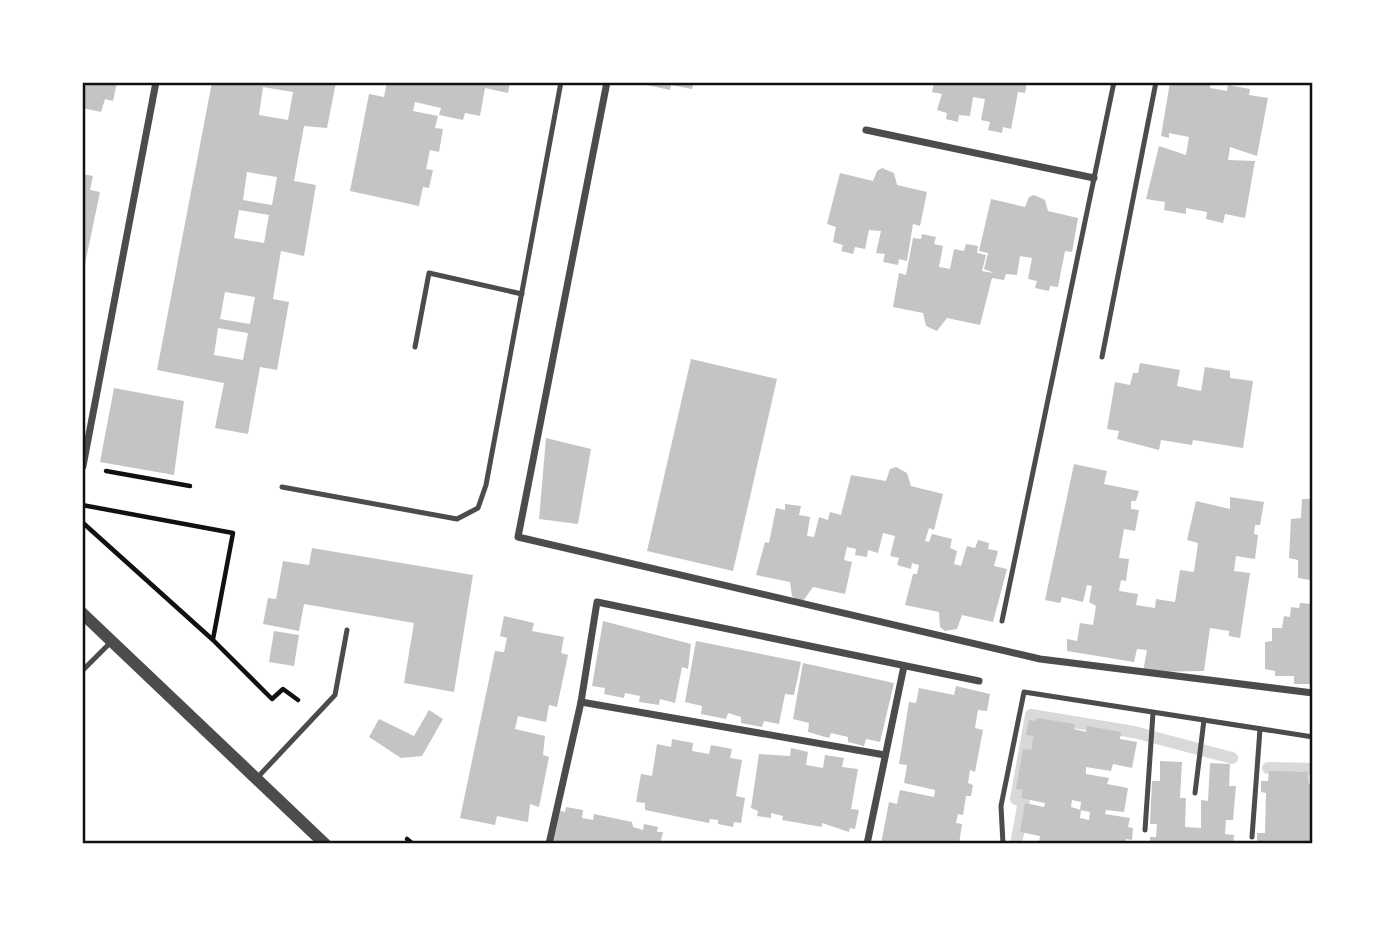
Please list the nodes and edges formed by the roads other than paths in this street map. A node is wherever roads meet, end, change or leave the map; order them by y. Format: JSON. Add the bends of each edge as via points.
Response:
{"nodes":[{"id":1,"x":156,"y":82,"type":"edge"},
{"id":2,"x":561,"y":82,"type":"edge"},
{"id":3,"x":607,"y":82,"type":"edge"},
{"id":4,"x":1114,"y":82,"type":"edge"},
{"id":5,"x":1156,"y":82,"type":"edge"},
{"id":6,"x":866,"y":130,"type":"dead end"},
{"id":7,"x":1094,"y":178,"type":"junction"},
{"id":8,"x":522,"y":294,"type":"junction"},
{"id":9,"x":415,"y":347,"type":"dead end"},
{"id":10,"x":1102,"y":357,"type":"dead end"},
{"id":11,"x":83,"y":466,"type":"edge"},
{"id":12,"x":282,"y":487,"type":"dead end"},
{"id":13,"x":82,"y":613,"type":"edge"},
{"id":14,"x":1002,"y":621,"type":"dead end"},
{"id":15,"x":347,"y":630,"type":"dead end"},
{"id":16,"x":112,"y":641,"type":"junction"},
{"id":17,"x":904,"y":666,"type":"junction"},
{"id":18,"x":82,"y":671,"type":"edge"},
{"id":19,"x":979,"y":681,"type":"dead end"},
{"id":20,"x":1313,"y":693,"type":"edge"},
{"id":21,"x":581,"y":702,"type":"junction"},
{"id":22,"x":1153,"y":713,"type":"junction"},
{"id":23,"x":1204,"y":720,"type":"junction"},
{"id":24,"x":1260,"y":729,"type":"junction"},
{"id":25,"x":1313,"y":737,"type":"edge"},
{"id":26,"x":885,"y":755,"type":"junction"},
{"id":27,"x":256,"y":779,"type":"junction"},
{"id":28,"x":1195,"y":793,"type":"dead end"},
{"id":29,"x":1145,"y":830,"type":"dead end"},
{"id":30,"x":1252,"y":837,"type":"dead end"},
{"id":31,"x":324,"y":844,"type":"edge"},
{"id":32,"x":549,"y":844,"type":"edge"},
{"id":33,"x":867,"y":844,"type":"edge"},
{"id":34,"x":1003,"y":844,"type":"edge"}],
"edges":[{"from":1,"to":11,"type":"street"},
{"from":2,"to":8,"type":"lane"},
{"from":3,"to":20,"type":"street","via":[[517,537],[1040,659]]},
{"from":4,"to":7,"type":"lane"},
{"from":5,"to":10,"type":"lane"},
{"from":6,"to":7,"type":"street"},
{"from":7,"to":14,"type":"lane"},
{"from":8,"to":9,"type":"lane","via":[[429,272]]},
{"from":8,"to":12,"type":"lane","via":[[478,508],[457,519]]},
{"from":13,"to":16,"type":"street"},
{"from":15,"to":27,"type":"lane","via":[[335,695]]},
{"from":16,"to":18,"type":"lane"},
{"from":16,"to":27,"type":"street"},
{"from":17,"to":19,"type":"street"},
{"from":17,"to":21,"type":"street","via":[[597,602]]},
{"from":17,"to":26,"type":"street"},
{"from":21,"to":26,"type":"street"},
{"from":21,"to":32,"type":"street"},
{"from":22,"to":23,"type":"lane"},
{"from":22,"to":29,"type":"lane"},
{"from":22,"to":34,"type":"lane","via":[[1024,692],[1001,806]]},
{"from":23,"to":24,"type":"lane"},
{"from":23,"to":28,"type":"lane"},
{"from":24,"to":25,"type":"lane"},
{"from":24,"to":30,"type":"lane"},
{"from":26,"to":33,"type":"street"},
{"from":27,"to":31,"type":"street"}]}
